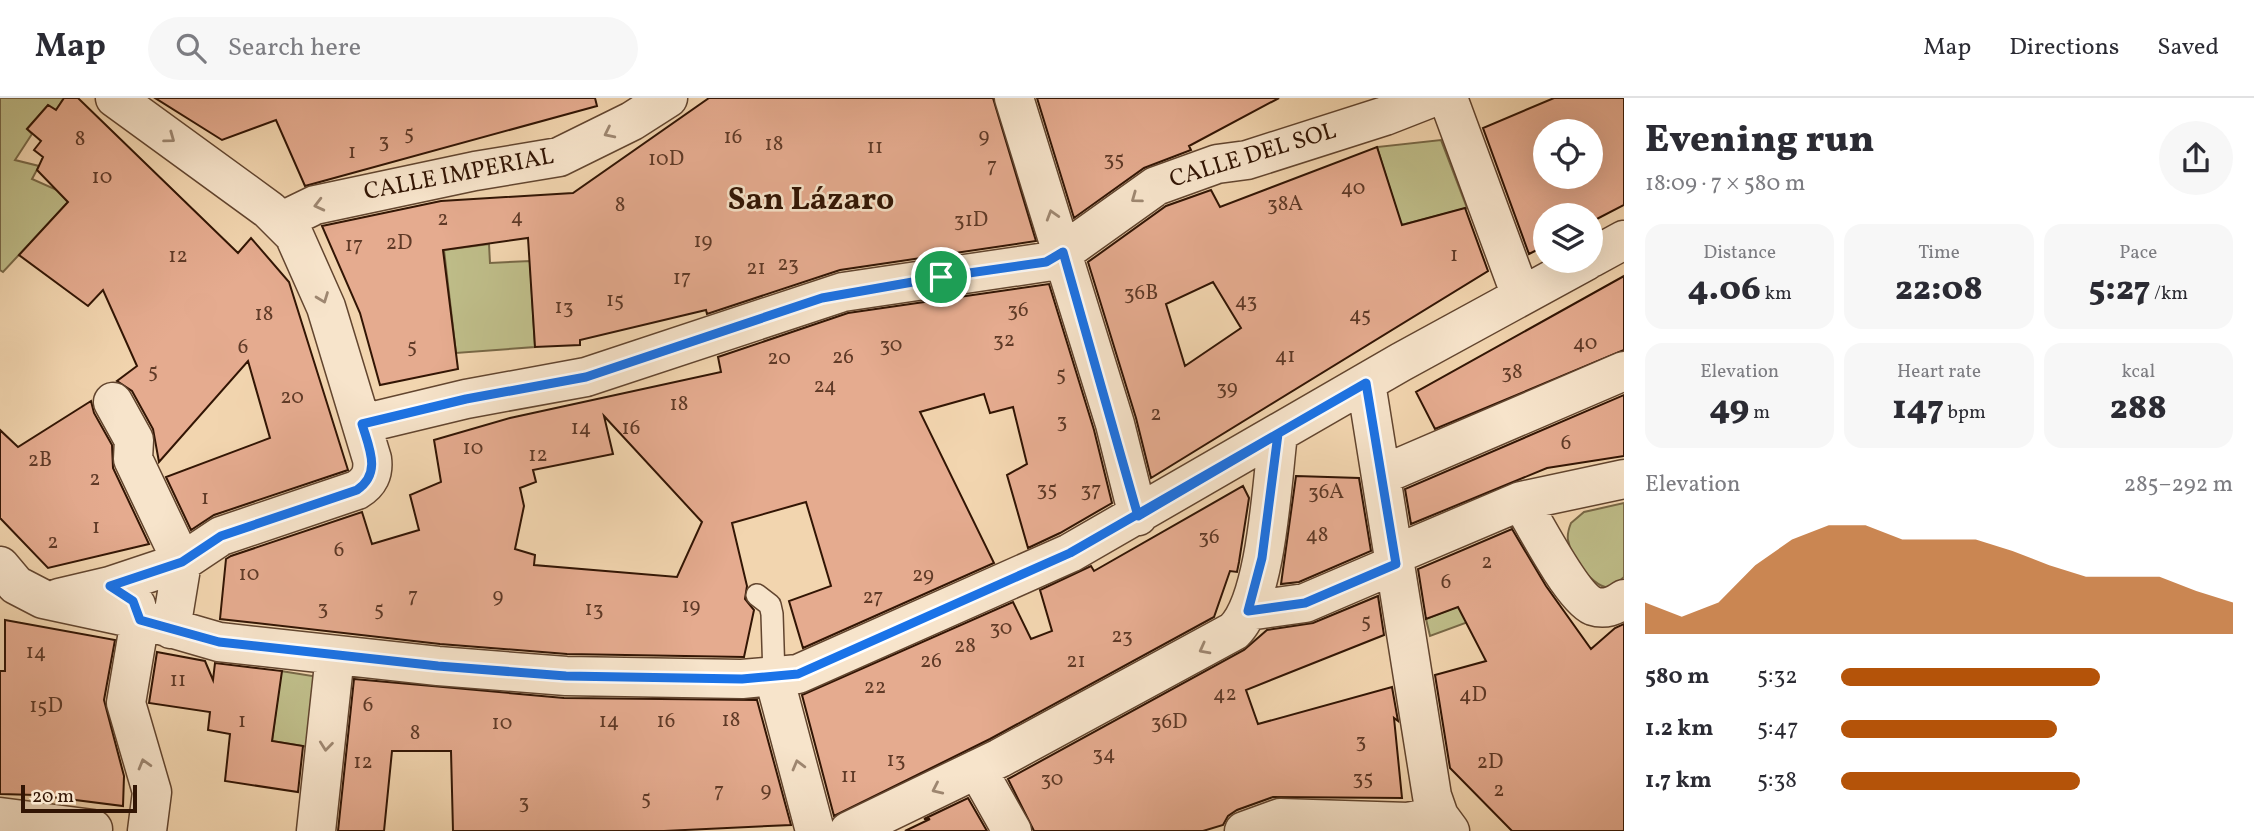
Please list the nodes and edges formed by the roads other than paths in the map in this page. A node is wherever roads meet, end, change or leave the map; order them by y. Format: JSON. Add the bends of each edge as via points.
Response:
{"nodes":[{"id":1,"x":115,"y":98,"type":"edge"},
{"id":2,"x":668,"y":98,"type":"edge"},
{"id":3,"x":1014,"y":98,"type":"edge"},
{"id":4,"x":1431,"y":98,"type":"edge"},
{"id":5,"x":1448,"y":98,"type":"edge"},
{"id":6,"x":282,"y":221,"type":"junction"},
{"id":7,"x":1624,"y":240,"type":"edge"},
{"id":8,"x":1063,"y":252,"type":"junction"},
{"id":9,"x":1603,"y":252,"type":"edge"},
{"id":10,"x":1564,"y":273,"type":"edge"},
{"id":11,"x":1521,"y":296,"type":"junction"},
{"id":12,"x":1624,"y":371,"type":"edge"},
{"id":13,"x":1366,"y":383,"type":"junction"},
{"id":14,"x":113,"y":402,"type":"dead end"},
{"id":15,"x":362,"y":424,"type":"junction"},
{"id":16,"x":1278,"y":434,"type":"junction"},
{"id":17,"x":1382,"y":475,"type":"junction"},
{"id":18,"x":1624,"y":479,"type":"edge"},
{"id":19,"x":1521,"y":501,"type":"junction"},
{"id":20,"x":1138,"y":516,"type":"junction"},
{"id":21,"x":1395,"y":560,"type":"junction"},
{"id":22,"x":182,"y":562,"type":"junction"},
{"id":23,"x":23,"y":586,"type":"edge"},
{"id":24,"x":110,"y":586,"type":"junction"},
{"id":25,"x":757,"y":595,"type":"dead end"},
{"id":26,"x":1624,"y":599,"type":"edge"},
{"id":27,"x":1248,"y":611,"type":"junction"},
{"id":28,"x":155,"y":624,"type":"junction"},
{"id":29,"x":335,"y":655,"type":"junction"},
{"id":30,"x":774,"y":677,"type":"junction"},
{"id":31,"x":977,"y":769,"type":"junction"},
{"id":32,"x":0,"y":817,"type":"edge"},
{"id":33,"x":1445,"y":823,"type":"edge"},
{"id":34,"x":93,"y":829,"type":"dead end"},
{"id":35,"x":147,"y":831,"type":"edge"},
{"id":36,"x":316,"y":831,"type":"edge"},
{"id":37,"x":815,"y":831,"type":"edge"},
{"id":38,"x":849,"y":831,"type":"edge"},
{"id":39,"x":1012,"y":831,"type":"edge"},
{"id":40,"x":1244,"y":831,"type":"edge"}],
"edges":[{"from":1,"to":6,"type":"street","one_way":true},
{"from":2,"to":6,"type":"street","name":"CALLE IMPERIAL","one_way":true,"via":[[559,157],[315,205]]},
{"from":8,"to":3,"type":"street","one_way":true},
{"from":4,"to":8,"type":"street","name":"CALLE DEL SOL","one_way":true,"via":[[1156,186]]},
{"from":5,"to":11,"type":"street"},
{"from":6,"to":15,"type":"street","one_way":true,"via":[[298,242],[322,294]]},
{"from":7,"to":9,"type":"street"},
{"from":8,"to":15,"type":"street","name":"CALLE DEL SOL","via":[[1046,262],[843,292],[586,377]]},
{"from":8,"to":20,"type":"street"},
{"from":10,"to":11,"type":"street"},
{"from":11,"to":13,"type":"street"},
{"from":12,"to":17,"type":"street"},
{"from":13,"to":16,"type":"street"},
{"from":13,"to":17,"type":"street"},
{"from":14,"to":22,"type":"street","via":[[134,440],[134,459]]},
{"from":15,"to":22,"type":"street","via":[[373,463],[364,486],[224,534]]},
{"from":16,"to":20,"type":"street"},
{"from":16,"to":27,"type":"street","via":[[1262,558]]},
{"from":17,"to":21,"type":"street"},
{"from":18,"to":19,"type":"street"},
{"from":19,"to":21,"type":"street"},
{"from":19,"to":26,"type":"street","via":[[1580,596],[1600,608]]},
{"from":20,"to":30,"type":"street","via":[[1062,557],[894,634],[811,670]]},
{"from":21,"to":27,"type":"street","via":[[1305,603]]},
{"from":21,"to":33,"type":"street","via":[[1430,785]]},
{"from":22,"to":24,"type":"street"},
{"from":22,"to":28,"type":"street"},
{"from":23,"to":24,"type":"street"},
{"from":23,"to":28,"type":"street"},
{"from":24,"to":28,"type":"street"},
{"from":25,"to":30,"type":"lane","via":[[772,614]]},
{"from":27,"to":31,"type":"street","one_way":true,"via":[[1223,639]]},
{"from":28,"to":29,"type":"street","via":[[219,642]]},
{"from":35,"to":28,"type":"street","one_way":true,"via":[[152,792],[126,703]]},
{"from":29,"to":30,"type":"street","via":[[566,676]]},
{"from":29,"to":36,"type":"street","one_way":true},
{"from":37,"to":30,"type":"street","one_way":true},
{"from":31,"to":38,"type":"street","one_way":true},
{"from":31,"to":39,"type":"street"},
{"from":32,"to":34,"type":"street"},
{"from":33,"to":40,"type":"street","via":[[1280,818]]}]}
